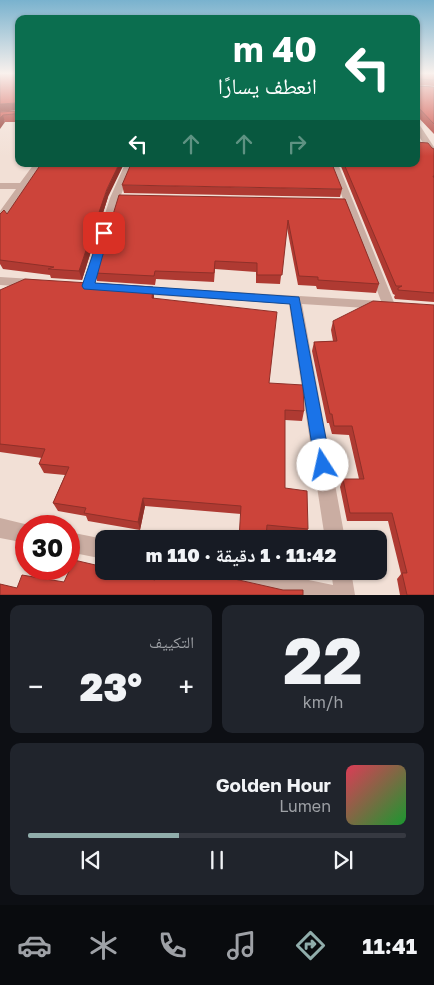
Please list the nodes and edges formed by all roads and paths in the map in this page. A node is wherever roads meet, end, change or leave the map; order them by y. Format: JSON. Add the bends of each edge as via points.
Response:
{"nodes":[{"id":1,"x":15,"y":114,"type":"edge"},
{"id":2,"x":0,"y":115,"type":"edge"},
{"id":3,"x":420,"y":132,"type":"edge"},
{"id":4,"x":420,"y":143,"type":"edge"},
{"id":5,"x":428,"y":144,"type":"junction"},
{"id":6,"x":434,"y":153,"type":"edge"},
{"id":7,"x":36,"y":167,"type":"edge"},
{"id":8,"x":128,"y":167,"type":"edge"},
{"id":9,"x":335,"y":167,"type":"edge"},
{"id":10,"x":0,"y":186,"type":"edge"},
{"id":11,"x":21,"y":186,"type":"junction"},
{"id":12,"x":115,"y":198,"type":"junction"},
{"id":13,"x":144,"y":198,"type":"edge"},
{"id":14,"x":0,"y":218,"type":"edge"},
{"id":15,"x":0,"y":281,"type":"edge"},
{"id":16,"x":49,"y":284,"type":"edge"},
{"id":17,"x":88,"y":286,"type":"edge"},
{"id":18,"x":127,"y":289,"type":"edge"},
{"id":19,"x":295,"y":300,"type":"junction"},
{"id":20,"x":0,"y":528,"type":"edge"},
{"id":21,"x":333,"y":530,"type":"edge"},
{"id":22,"x":15,"y":531,"type":"edge"},
{"id":23,"x":80,"y":544,"type":"edge"},
{"id":24,"x":95,"y":547,"type":"edge"},
{"id":25,"x":258,"y":580,"type":"edge"},
{"id":26,"x":342,"y":580,"type":"edge"},
{"id":27,"x":331,"y":595,"type":"edge"},
{"id":28,"x":345,"y":595,"type":"edge"}],
"edges":[{"from":1,"to":2,"type":"street"},
{"from":3,"to":5,"type":"street"},
{"from":4,"to":5,"type":"street"},
{"from":5,"to":6,"type":"street"},
{"from":7,"to":11,"type":"street"},
{"from":8,"to":12,"type":"street"},
{"from":9,"to":19,"type":"street","via":[[343,202],[393,306]]},
{"from":10,"to":11,"type":"street"},
{"from":11,"to":14,"type":"street"},
{"from":12,"to":13,"type":"street"},
{"from":12,"to":17,"type":"street"},
{"from":15,"to":16,"type":"street"},
{"from":18,"to":19,"type":"street"},
{"from":19,"to":21,"type":"street"},
{"from":20,"to":22,"type":"street"},
{"from":23,"to":24,"type":"street"},
{"from":25,"to":27,"type":"street"},
{"from":26,"to":28,"type":"street"}]}
